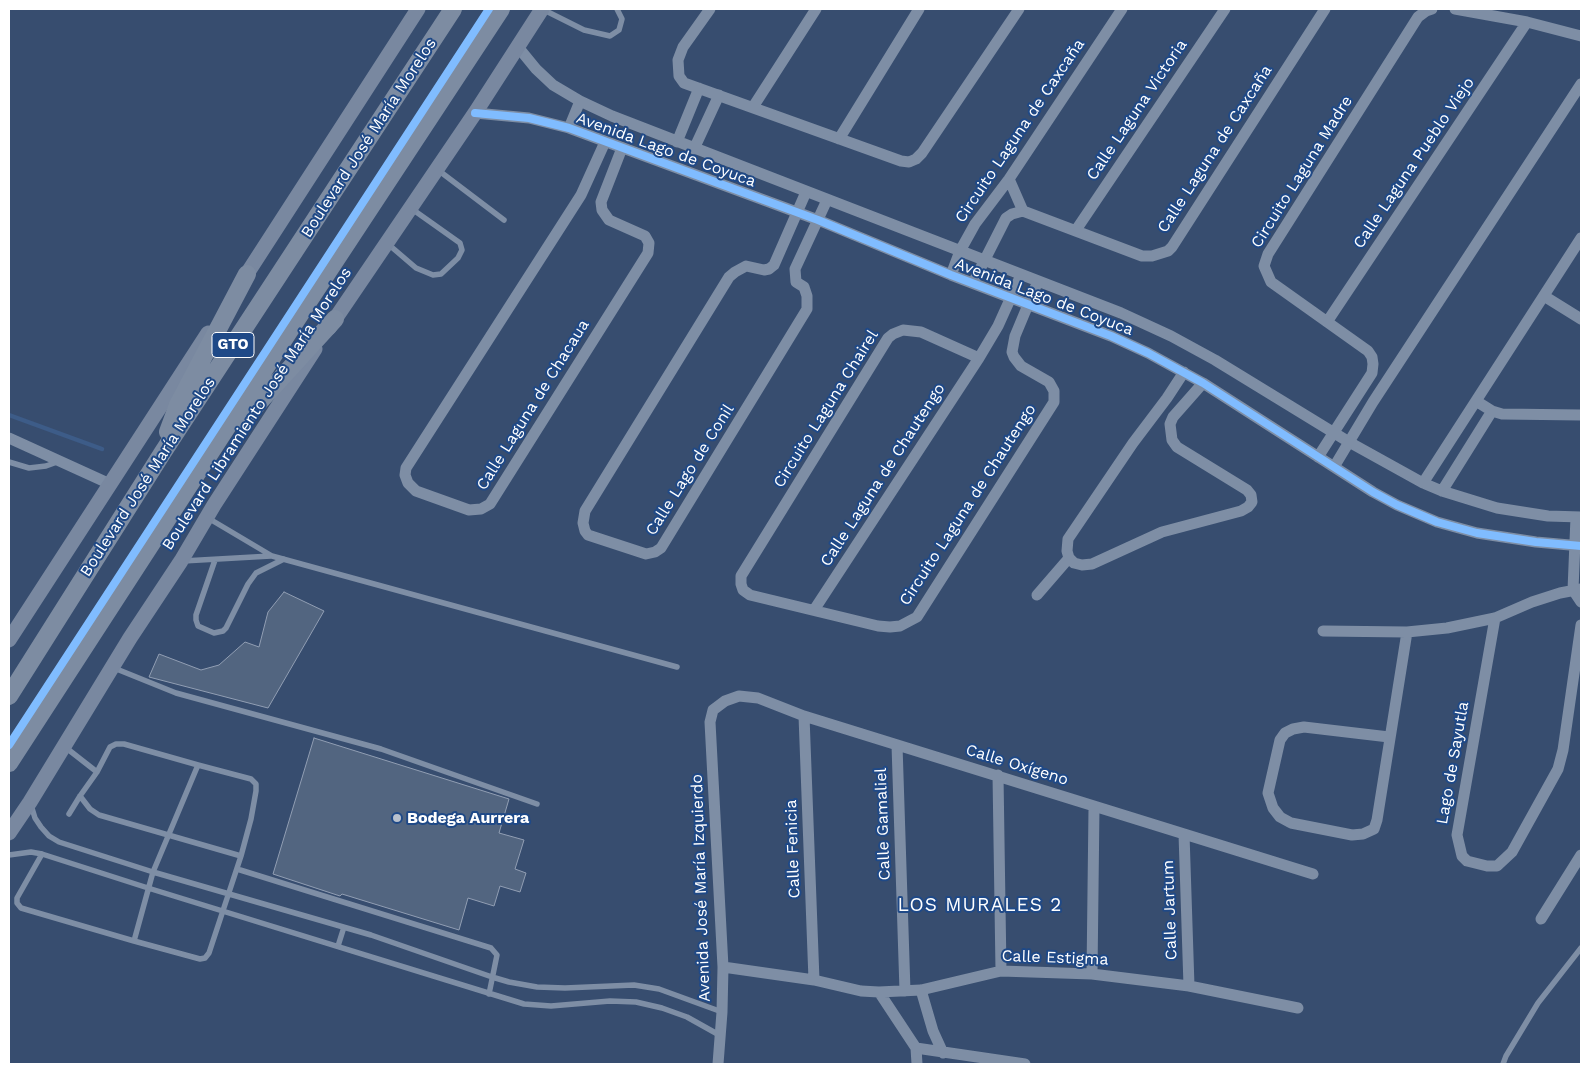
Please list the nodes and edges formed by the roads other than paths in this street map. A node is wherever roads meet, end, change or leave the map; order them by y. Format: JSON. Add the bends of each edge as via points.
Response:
{"nodes":[{"id":1,"x":418,"y":9,"type":"edge"},
{"id":2,"x":453,"y":9,"type":"edge"},
{"id":3,"x":501,"y":9,"type":"edge"},
{"id":4,"x":542,"y":9,"type":"edge"},
{"id":5,"x":617,"y":9,"type":"edge"},
{"id":6,"x":710,"y":9,"type":"edge"},
{"id":7,"x":816,"y":9,"type":"edge"},
{"id":8,"x":919,"y":9,"type":"edge"},
{"id":9,"x":1019,"y":9,"type":"edge"},
{"id":10,"x":1122,"y":9,"type":"edge"},
{"id":11,"x":1225,"y":9,"type":"edge"},
{"id":12,"x":1325,"y":9,"type":"edge"},
{"id":13,"x":1432,"y":9,"type":"edge"},
{"id":14,"x":1455,"y":9,"type":"edge"},
{"id":15,"x":1527,"y":22,"type":"junction"},
{"id":16,"x":1581,"y":36,"type":"edge"},
{"id":17,"x":518,"y":47,"type":"junction"},
{"id":18,"x":1581,"y":84,"type":"edge"},
{"id":19,"x":699,"y":88,"type":"junction"},
{"id":20,"x":719,"y":95,"type":"junction"},
{"id":21,"x":580,"y":101,"type":"junction"},
{"id":22,"x":753,"y":107,"type":"junction"},
{"id":23,"x":475,"y":113,"type":"junction"},
{"id":24,"x":570,"y":128,"type":"junction"},
{"id":25,"x":839,"y":138,"type":"junction"},
{"id":26,"x":605,"y":142,"type":"junction"},
{"id":27,"x":677,"y":142,"type":"junction"},
{"id":28,"x":622,"y":148,"type":"junction"},
{"id":29,"x":694,"y":149,"type":"junction"},
{"id":30,"x":436,"y":169,"type":"junction"},
{"id":31,"x":1009,"y":179,"type":"junction"},
{"id":32,"x":806,"y":192,"type":"junction"},
{"id":33,"x":581,"y":195,"type":"junction"},
{"id":34,"x":827,"y":200,"type":"junction"},
{"id":35,"x":601,"y":202,"type":"junction"},
{"id":36,"x":410,"y":207,"type":"junction"},
{"id":37,"x":1023,"y":211,"type":"junction"},
{"id":38,"x":796,"y":212,"type":"junction"},
{"id":39,"x":504,"y":220,"type":"dead end"},
{"id":40,"x":818,"y":220,"type":"junction"},
{"id":41,"x":1076,"y":230,"type":"junction"},
{"id":42,"x":1581,"y":238,"type":"edge"},
{"id":43,"x":386,"y":243,"type":"junction"},
{"id":44,"x":960,"y":251,"type":"junction"},
{"id":45,"x":984,"y":261,"type":"junction"},
{"id":46,"x":247,"y":274,"type":"junction"},
{"id":47,"x":951,"y":275,"type":"junction"},
{"id":48,"x":1021,"y":275,"type":"junction"},
{"id":49,"x":1038,"y":282,"type":"junction"},
{"id":50,"x":973,"y":283,"type":"junction"},
{"id":51,"x":1544,"y":296,"type":"junction"},
{"id":52,"x":1010,"y":297,"type":"junction"},
{"id":53,"x":1028,"y":305,"type":"junction"},
{"id":54,"x":334,"y":319,"type":"junction"},
{"id":55,"x":1581,"y":319,"type":"edge"},
{"id":56,"x":1327,"y":322,"type":"junction"},
{"id":57,"x":979,"y":358,"type":"junction"},
{"id":58,"x":1184,"y":372,"type":"junction"},
{"id":59,"x":1203,"y":383,"type":"junction"},
{"id":60,"x":1476,"y":401,"type":"junction"},
{"id":61,"x":1492,"y":412,"type":"junction"},
{"id":62,"x":1581,"y":416,"type":"edge"},
{"id":63,"x":1334,"y":432,"type":"junction"},
{"id":64,"x":9,"y":438,"type":"edge"},
{"id":65,"x":1349,"y":442,"type":"junction"},
{"id":66,"x":163,"y":452,"type":"junction"},
{"id":67,"x":1318,"y":457,"type":"junction"},
{"id":68,"x":59,"y":461,"type":"junction"},
{"id":69,"x":9,"y":462,"type":"edge"},
{"id":70,"x":1334,"y":467,"type":"junction"},
{"id":71,"x":198,"y":472,"type":"junction"},
{"id":72,"x":1423,"y":483,"type":"junction"},
{"id":73,"x":110,"y":484,"type":"junction"},
{"id":74,"x":1442,"y":491,"type":"junction"},
{"id":75,"x":207,"y":517,"type":"junction"},
{"id":76,"x":1578,"y":517,"type":"edge"},
{"id":77,"x":1578,"y":546,"type":"edge"},
{"id":78,"x":272,"y":556,"type":"junction"},
{"id":79,"x":1069,"y":558,"type":"junction"},
{"id":80,"x":284,"y":559,"type":"junction"},
{"id":81,"x":215,"y":560,"type":"junction"},
{"id":82,"x":181,"y":561,"type":"junction"},
{"id":83,"x":740,"y":584,"type":"joint"},
{"id":84,"x":1577,"y":590,"type":"edge"},
{"id":85,"x":1036,"y":595,"type":"dead end"},
{"id":86,"x":1581,"y":602,"type":"edge"},
{"id":87,"x":814,"y":610,"type":"junction"},
{"id":88,"x":1495,"y":618,"type":"junction"},
{"id":89,"x":1581,"y":625,"type":"edge"},
{"id":90,"x":1324,"y":631,"type":"dead end"},
{"id":91,"x":1407,"y":632,"type":"junction"},
{"id":92,"x":9,"y":640,"type":"edge"},
{"id":93,"x":112,"y":667,"type":"junction"},
{"id":94,"x":677,"y":667,"type":"dead end"},
{"id":95,"x":9,"y":696,"type":"edge"},
{"id":96,"x":713,"y":710,"type":"joint"},
{"id":97,"x":804,"y":716,"type":"junction"},
{"id":98,"x":1390,"y":737,"type":"junction"},
{"id":99,"x":897,"y":745,"type":"junction"},
{"id":100,"x":64,"y":746,"type":"junction"},
{"id":101,"x":9,"y":763,"type":"edge"},
{"id":102,"x":198,"y":764,"type":"junction"},
{"id":103,"x":97,"y":772,"type":"junction"},
{"id":104,"x":998,"y":775,"type":"junction"},
{"id":105,"x":80,"y":796,"type":"junction"},
{"id":106,"x":30,"y":802,"type":"junction"},
{"id":107,"x":537,"y":804,"type":"dead end"},
{"id":108,"x":1094,"y":807,"type":"junction"},
{"id":109,"x":70,"y":814,"type":"dead end"},
{"id":110,"x":9,"y":833,"type":"edge"},
{"id":111,"x":1184,"y":834,"type":"junction"},
{"id":112,"x":170,"y":835,"type":"junction"},
{"id":113,"x":42,"y":854,"type":"junction"},
{"id":114,"x":9,"y":855,"type":"edge"},
{"id":115,"x":241,"y":856,"type":"junction"},
{"id":116,"x":1580,"y":861,"type":"edge"},
{"id":117,"x":237,"y":869,"type":"junction"},
{"id":118,"x":153,"y":872,"type":"junction"},
{"id":119,"x":1313,"y":874,"type":"dead end"},
{"id":120,"x":148,"y":888,"type":"junction"},
{"id":121,"x":229,"y":894,"type":"junction"},
{"id":122,"x":224,"y":911,"type":"junction"},
{"id":123,"x":1540,"y":919,"type":"dead end"},
{"id":124,"x":344,"y":927,"type":"junction"},
{"id":125,"x":134,"y":941,"type":"junction"},
{"id":126,"x":338,"y":946,"type":"junction"},
{"id":127,"x":1581,"y":948,"type":"edge"},
{"id":128,"x":723,"y":967,"type":"junction"},
{"id":129,"x":1002,"y":971,"type":"junction"},
{"id":130,"x":1092,"y":974,"type":"junction"},
{"id":131,"x":492,"y":977,"type":"junction"},
{"id":132,"x":814,"y":980,"type":"junction"},
{"id":133,"x":1188,"y":986,"type":"junction"},
{"id":134,"x":921,"y":990,"type":"junction"},
{"id":135,"x":905,"y":991,"type":"junction"},
{"id":136,"x":879,"y":992,"type":"junction"},
{"id":137,"x":489,"y":994,"type":"junction"},
{"id":138,"x":1298,"y":1008,"type":"dead end"},
{"id":139,"x":722,"y":1012,"type":"junction"},
{"id":140,"x":720,"y":1036,"type":"junction"},
{"id":141,"x":916,"y":1048,"type":"junction"},
{"id":142,"x":943,"y":1053,"type":"junction"},
{"id":143,"x":718,"y":1064,"type":"edge"},
{"id":144,"x":917,"y":1064,"type":"edge"},
{"id":145,"x":1026,"y":1064,"type":"edge"},
{"id":146,"x":1503,"y":1064,"type":"edge"}],
"edges":[{"from":1,"to":46,"type":"street"},
{"from":2,"to":66,"type":"main road","name":"Boulevard José María Morelos","number":"GTO"},
{"from":3,"to":71,"type":"main road","number":"GTO"},
{"from":4,"to":5,"type":"lane","via":[[584,30],[610,36],[619,30],[622,19]]},
{"from":4,"to":17,"type":"street","name":"Boulevard Libramiento José María Morelos"},
{"from":6,"to":19,"type":"street","via":[[678,60],[684,83]]},
{"from":7,"to":22,"type":"street"},
{"from":8,"to":25,"type":"street"},
{"from":9,"to":25,"type":"street","via":[[916,159],[901,161]]},
{"from":10,"to":31,"type":"street","name":"Circuito Laguna de Caxcaña"},
{"from":11,"to":41,"type":"street","name":"Calle Laguna Victoria"},
{"from":12,"to":41,"type":"street","name":"Calle Laguna de Caxcaña","via":[[1172,247],[1161,254],[1142,256]]},
{"from":13,"to":56,"type":"street","name":"Circuito Laguna Madre","via":[[1418,17],[1268,254],[1264,266],[1271,282]]},
{"from":14,"to":15,"type":"street"},
{"from":15,"to":16,"type":"street"},
{"from":15,"to":56,"type":"street","name":"Calle Laguna Pueblo Viejo"},
{"from":17,"to":21,"type":"street","name":"Avenida Lago de Coyuca","via":[[553,85]]},
{"from":17,"to":23,"type":"street","name":"Boulevard Libramiento José María Morelos"},
{"from":18,"to":65,"type":"street"},
{"from":19,"to":20,"type":"street"},
{"from":19,"to":27,"type":"street"},
{"from":20,"to":22,"type":"street"},
{"from":20,"to":29,"type":"street"},
{"from":21,"to":24,"type":"street","name":"Avenida Lago de Coyuca"},
{"from":21,"to":27,"type":"street","name":"Avenida Lago de Coyuca"},
{"from":22,"to":25,"type":"street"},
{"from":23,"to":24,"type":"street","name":"Avenida Lago de Coyuca","via":[[530,118]]},
{"from":23,"to":30,"type":"street","name":"Boulevard Libramiento José María Morelos"},
{"from":24,"to":26,"type":"street","name":"Avenida Lago de Coyuca"},
{"from":26,"to":28,"type":"street","name":"Avenida Lago de Coyuca"},
{"from":26,"to":33,"type":"street","name":"Calle Laguna de Chacaua"},
{"from":27,"to":29,"type":"street","name":"Avenida Lago de Coyuca"},
{"from":28,"to":35,"type":"street"},
{"from":28,"to":38,"type":"street","name":"Avenida Lago de Coyuca"},
{"from":29,"to":32,"type":"street","name":"Avenida Lago de Coyuca"},
{"from":30,"to":36,"type":"street","name":"Boulevard Libramiento José María Morelos"},
{"from":30,"to":39,"type":"lane"},
{"from":31,"to":37,"type":"street"},
{"from":31,"to":44,"type":"street","name":"Circuito Laguna de Caxcaña","via":[[975,224]]},
{"from":32,"to":34,"type":"street","name":"Avenida Lago de Coyuca"},
{"from":32,"to":38,"type":"street","name":"Calle Lago de Conil"},
{"from":33,"to":35,"type":"street"},
{"from":33,"to":35,"type":"street","name":"Calle Laguna de Chacaua","via":[[406,468],[408,482],[416,491],[469,510],[490,504],[648,253],[649,243],[645,236],[608,220]]},
{"from":34,"to":40,"type":"street","name":"Calle Lago de Conil"},
{"from":34,"to":44,"type":"street","name":"Avenida Lago de Coyuca"},
{"from":36,"to":43,"type":"street","name":"Boulevard Libramiento José María Morelos"},
{"from":36,"to":43,"type":"lane","via":[[460,242],[462,250],[458,258],[441,274],[433,276],[416,268]]},
{"from":37,"to":41,"type":"street","name":"Calle Laguna de Caxcaña"},
{"from":37,"to":45,"type":"street","via":[[1006,218]]},
{"from":38,"to":40,"type":"street","name":"Avenida Lago de Coyuca"},
{"from":38,"to":40,"type":"street","name":"Calle Lago de Conil","via":[[774,265],[764,270],[746,266],[729,277],[586,511],[583,524],[588,535],[646,554],[661,548],[807,309],[807,296],[804,287],[796,282],[794,269]]},
{"from":40,"to":47,"type":"street","name":"Avenida Lago de Coyuca"},
{"from":42,"to":51,"type":"street"},
{"from":43,"to":54,"type":"street","name":"Boulevard Libramiento José María Morelos"},
{"from":44,"to":45,"type":"street","name":"Avenida Lago de Coyuca"},
{"from":44,"to":47,"type":"street","name":"Circuito Laguna de Caxcaña"},
{"from":45,"to":48,"type":"street","name":"Avenida Lago de Coyuca"},
{"from":45,"to":50,"type":"street"},
{"from":46,"to":66,"type":"main road","via":[[178,405]]},
{"from":46,"to":73,"type":"street"},
{"from":47,"to":50,"type":"street","name":"Avenida Lago de Coyuca"},
{"from":48,"to":49,"type":"street","name":"Avenida Lago de Coyuca"},
{"from":48,"to":52,"type":"street"},
{"from":49,"to":53,"type":"street","name":"Circuito Laguna de Chautengo"},
{"from":49,"to":63,"type":"street","name":"Avenida Lago de Coyuca","via":[[1172,336]]},
{"from":50,"to":52,"type":"street","name":"Avenida Lago de Coyuca"},
{"from":51,"to":55,"type":"street"},
{"from":51,"to":60,"type":"street"},
{"from":52,"to":53,"type":"street","name":"Avenida Lago de Coyuca"},
{"from":52,"to":57,"type":"street"},
{"from":53,"to":58,"type":"street","name":"Avenida Lago de Coyuca","via":[[1111,336]]},
{"from":53,"to":87,"type":"street","name":"Circuito Laguna de Chautengo","via":[[1012,347],[1014,357],[1021,366],[1049,382],[1054,390],[1054,402],[917,617],[900,626],[890,627]]},
{"from":54,"to":71,"type":"main road"},
{"from":54,"to":75,"type":"street","name":"Boulevard Libramiento José María Morelos"},
{"from":56,"to":63,"type":"street","name":"Circuito Laguna Madre","via":[[1368,351],[1373,364],[1360,393]]},
{"from":57,"to":83,"type":"street","name":"Circuito Laguna Chairel","via":[[921,332],[903,330],[888,338],[741,576]]},
{"from":57,"to":87,"type":"street","name":"Calle Laguna de Chautengo"},
{"from":58,"to":59,"type":"street","name":"Avenida Lago de Coyuca"},
{"from":58,"to":79,"type":"street","via":[[1068,539],[1066,551]]},
{"from":59,"to":67,"type":"street","name":"Avenida Lago de Coyuca"},
{"from":59,"to":79,"type":"street","via":[[1172,417],[1172,440],[1177,447],[1247,490],[1252,502],[1248,508],[1162,532],[1092,564],[1074,563]]},
{"from":60,"to":61,"type":"street"},
{"from":60,"to":72,"type":"street"},
{"from":61,"to":62,"type":"street"},
{"from":61,"to":74,"type":"street"},
{"from":63,"to":65,"type":"street","name":"Avenida Lago de Coyuca"},
{"from":63,"to":67,"type":"street","name":"Circuito Laguna Madre"},
{"from":64,"to":68,"type":"street"},
{"from":65,"to":70,"type":"street"},
{"from":65,"to":72,"type":"street","name":"Avenida Lago de Coyuca"},
{"from":66,"to":95,"type":"main road","name":"Boulevard José María Morelos","number":"GTO"},
{"from":67,"to":70,"type":"street","name":"Avenida Lago de Coyuca"},
{"from":68,"to":69,"type":"lane","via":[[29,468]]},
{"from":68,"to":73,"type":"street"},
{"from":70,"to":77,"type":"street","name":"Avenida Lago de Coyuca","via":[[1397,505],[1437,522],[1476,533]]},
{"from":71,"to":101,"type":"main road","number":"GTO"},
{"from":72,"to":74,"type":"street","name":"Avenida Lago de Coyuca"},
{"from":73,"to":92,"type":"street","via":[[15,626]]},
{"from":74,"to":76,"type":"street","name":"Avenida Lago de Coyuca","via":[[1497,508]]},
{"from":75,"to":78,"type":"lane"},
{"from":75,"to":82,"type":"street","name":"Boulevard Libramiento José María Morelos"},
{"from":76,"to":77,"type":"street"},
{"from":77,"to":84,"type":"street"},
{"from":78,"to":80,"type":"lane"},
{"from":78,"to":81,"type":"lane"},
{"from":79,"to":85,"type":"street"},
{"from":80,"to":81,"type":"lane","via":[[256,573],[226,628],[214,633],[198,626],[196,614]]},
{"from":80,"to":94,"type":"lane"},
{"from":81,"to":82,"type":"lane"},
{"from":82,"to":93,"type":"street","name":"Boulevard Libramiento José María Morelos"},
{"from":83,"to":87,"type":"street","name":"Circuito Laguna de Chautengo","via":[[750,594]]},
{"from":84,"to":86,"type":"street"},
{"from":84,"to":88,"type":"street","via":[[1532,602]]},
{"from":88,"to":89,"type":"street","name":"Lago de Sayutla","via":[[1457,835],[1462,856],[1467,861],[1487,866],[1497,866],[1512,852],[1558,769]]},
{"from":88,"to":91,"type":"street"},
{"from":90,"to":91,"type":"street"},
{"from":91,"to":98,"type":"street"},
{"from":93,"to":100,"type":"street","name":"Boulevard Libramiento José María Morelos"},
{"from":93,"to":107,"type":"lane","via":[[176,693],[380,749]]},
{"from":96,"to":97,"type":"street","name":"Calle Oxígeno","via":[[739,696],[758,698]]},
{"from":96,"to":128,"type":"street","name":"Avenida José María Izquierdo","via":[[710,722]]},
{"from":97,"to":99,"type":"street","name":"Calle Oxígeno"},
{"from":97,"to":132,"type":"street","name":"Calle Fenicia"},
{"from":98,"to":98,"type":"street","via":[[1374,829],[1352,836],[1291,822],[1280,817],[1273,808],[1268,793],[1280,740],[1293,728],[1304,726]]},
{"from":99,"to":104,"type":"street","name":"Calle Oxígeno"},
{"from":99,"to":135,"type":"street","name":"Calle Gamaliel"},
{"from":100,"to":103,"type":"lane"},
{"from":100,"to":106,"type":"street","name":"Boulevard Libramiento José María Morelos"},
{"from":102,"to":103,"type":"lane","via":[[116,744],[110,747]]},
{"from":102,"to":112,"type":"lane"},
{"from":102,"to":115,"type":"lane","via":[[251,779],[256,784]]},
{"from":103,"to":105,"type":"lane"},
{"from":104,"to":108,"type":"street","name":"Calle Oxígeno"},
{"from":104,"to":129,"type":"street"},
{"from":105,"to":109,"type":"lane"},
{"from":105,"to":112,"type":"lane","via":[[90,809],[100,815]]},
{"from":106,"to":110,"type":"street","name":"Boulevard Libramiento José María Morelos"},
{"from":106,"to":118,"type":"lane","via":[[40,827],[59,842]]},
{"from":108,"to":111,"type":"street","name":"Calle Oxígeno"},
{"from":108,"to":130,"type":"street"},
{"from":111,"to":119,"type":"street","name":"Calle Oxígeno"},
{"from":111,"to":133,"type":"street","name":"Calle Jartum"},
{"from":112,"to":115,"type":"lane"},
{"from":112,"to":118,"type":"lane"},
{"from":113,"to":114,"type":"lane"},
{"from":113,"to":120,"type":"lane"},
{"from":113,"to":125,"type":"lane","via":[[17,898],[21,908]]},
{"from":115,"to":117,"type":"lane"},
{"from":116,"to":123,"type":"street"},
{"from":117,"to":121,"type":"lane"},
{"from":117,"to":131,"type":"lane","via":[[491,948],[497,955]]},
{"from":118,"to":120,"type":"lane"},
{"from":118,"to":121,"type":"lane"},
{"from":120,"to":122,"type":"lane"},
{"from":120,"to":125,"type":"lane"},
{"from":121,"to":122,"type":"lane"},
{"from":121,"to":124,"type":"lane"},
{"from":122,"to":125,"type":"lane","via":[[205,958]]},
{"from":122,"to":126,"type":"lane"},
{"from":124,"to":126,"type":"lane"},
{"from":124,"to":131,"type":"lane"},
{"from":126,"to":137,"type":"lane"},
{"from":127,"to":146,"type":"lane","via":[[1538,1003]]},
{"from":128,"to":132,"type":"street","name":"Calle Estigma"},
{"from":128,"to":139,"type":"street","name":"Avenida José María Izquierdo"},
{"from":129,"to":130,"type":"street","name":"Calle Estigma"},
{"from":129,"to":134,"type":"street","name":"Calle Estigma"},
{"from":130,"to":133,"type":"street","name":"Calle Estigma"},
{"from":131,"to":137,"type":"lane"},
{"from":131,"to":139,"type":"lane","via":[[546,987],[634,985],[659,989]]},
{"from":132,"to":136,"type":"street","name":"Calle Estigma"},
{"from":133,"to":138,"type":"street","name":"Calle Estigma"},
{"from":134,"to":135,"type":"street","name":"Calle Estigma"},
{"from":134,"to":142,"type":"street"},
{"from":135,"to":136,"type":"street","name":"Calle Estigma"},
{"from":136,"to":141,"type":"street"},
{"from":137,"to":140,"type":"lane","via":[[524,1004],[552,1006],[636,1002],[687,1017]]},
{"from":139,"to":140,"type":"street","name":"Avenida José María Izquierdo"},
{"from":140,"to":143,"type":"street","name":"Avenida José María Izquierdo"},
{"from":141,"to":142,"type":"street"},
{"from":141,"to":144,"type":"street"},
{"from":142,"to":145,"type":"street"}]}
